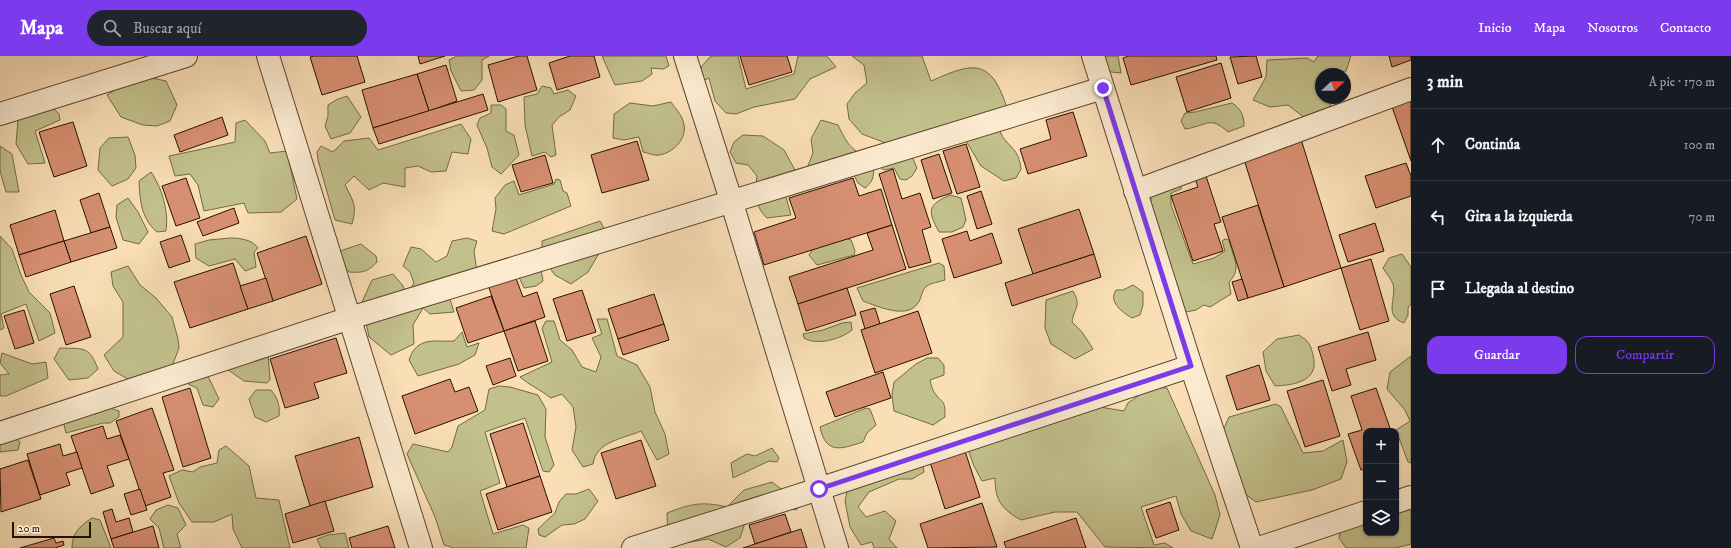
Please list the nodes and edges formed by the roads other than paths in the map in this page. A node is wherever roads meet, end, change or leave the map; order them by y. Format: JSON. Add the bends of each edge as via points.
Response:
{"nodes":[{"id":1,"x":186,"y":56,"type":"edge"},
{"id":2,"x":268,"y":56,"type":"edge"},
{"id":3,"x":685,"y":56,"type":"edge"},
{"id":4,"x":1093,"y":56,"type":"edge"},
{"id":5,"x":1103,"y":88,"type":"junction"},
{"id":6,"x":1411,"y":89,"type":"edge"},
{"id":7,"x":0,"y":114,"type":"edge"},
{"id":8,"x":1135,"y":191,"type":"junction"},
{"id":9,"x":731,"y":200,"type":"junction"},
{"id":10,"x":350,"y":318,"type":"junction"},
{"id":11,"x":1191,"y":366,"type":"junction"},
{"id":12,"x":0,"y":433,"type":"edge"},
{"id":13,"x":819,"y":489,"type":"junction"},
{"id":14,"x":1411,"y":497,"type":"edge"},
{"id":15,"x":1399,"y":501,"type":"edge"},
{"id":16,"x":1363,"y":513,"type":"edge"},
{"id":17,"x":421,"y":548,"type":"edge"},
{"id":18,"x":633,"y":548,"type":"edge"},
{"id":19,"x":837,"y":548,"type":"edge"},
{"id":20,"x":1252,"y":548,"type":"edge"},
{"id":21,"x":1259,"y":548,"type":"edge"}],
"edges":[{"from":1,"to":7,"type":"street"},
{"from":2,"to":10,"type":"street"},
{"from":3,"to":9,"type":"street"},
{"from":4,"to":5,"type":"street"},
{"from":5,"to":8,"type":"street"},
{"from":5,"to":9,"type":"street"},
{"from":6,"to":8,"type":"street"},
{"from":8,"to":11,"type":"street"},
{"from":9,"to":10,"type":"street"},
{"from":9,"to":13,"type":"street"},
{"from":10,"to":12,"type":"street"},
{"from":10,"to":17,"type":"street"},
{"from":11,"to":13,"type":"street"},
{"from":11,"to":20,"type":"street"},
{"from":13,"to":18,"type":"street"},
{"from":13,"to":19,"type":"street"},
{"from":14,"to":15,"type":"street"},
{"from":16,"to":21,"type":"street"}]}
